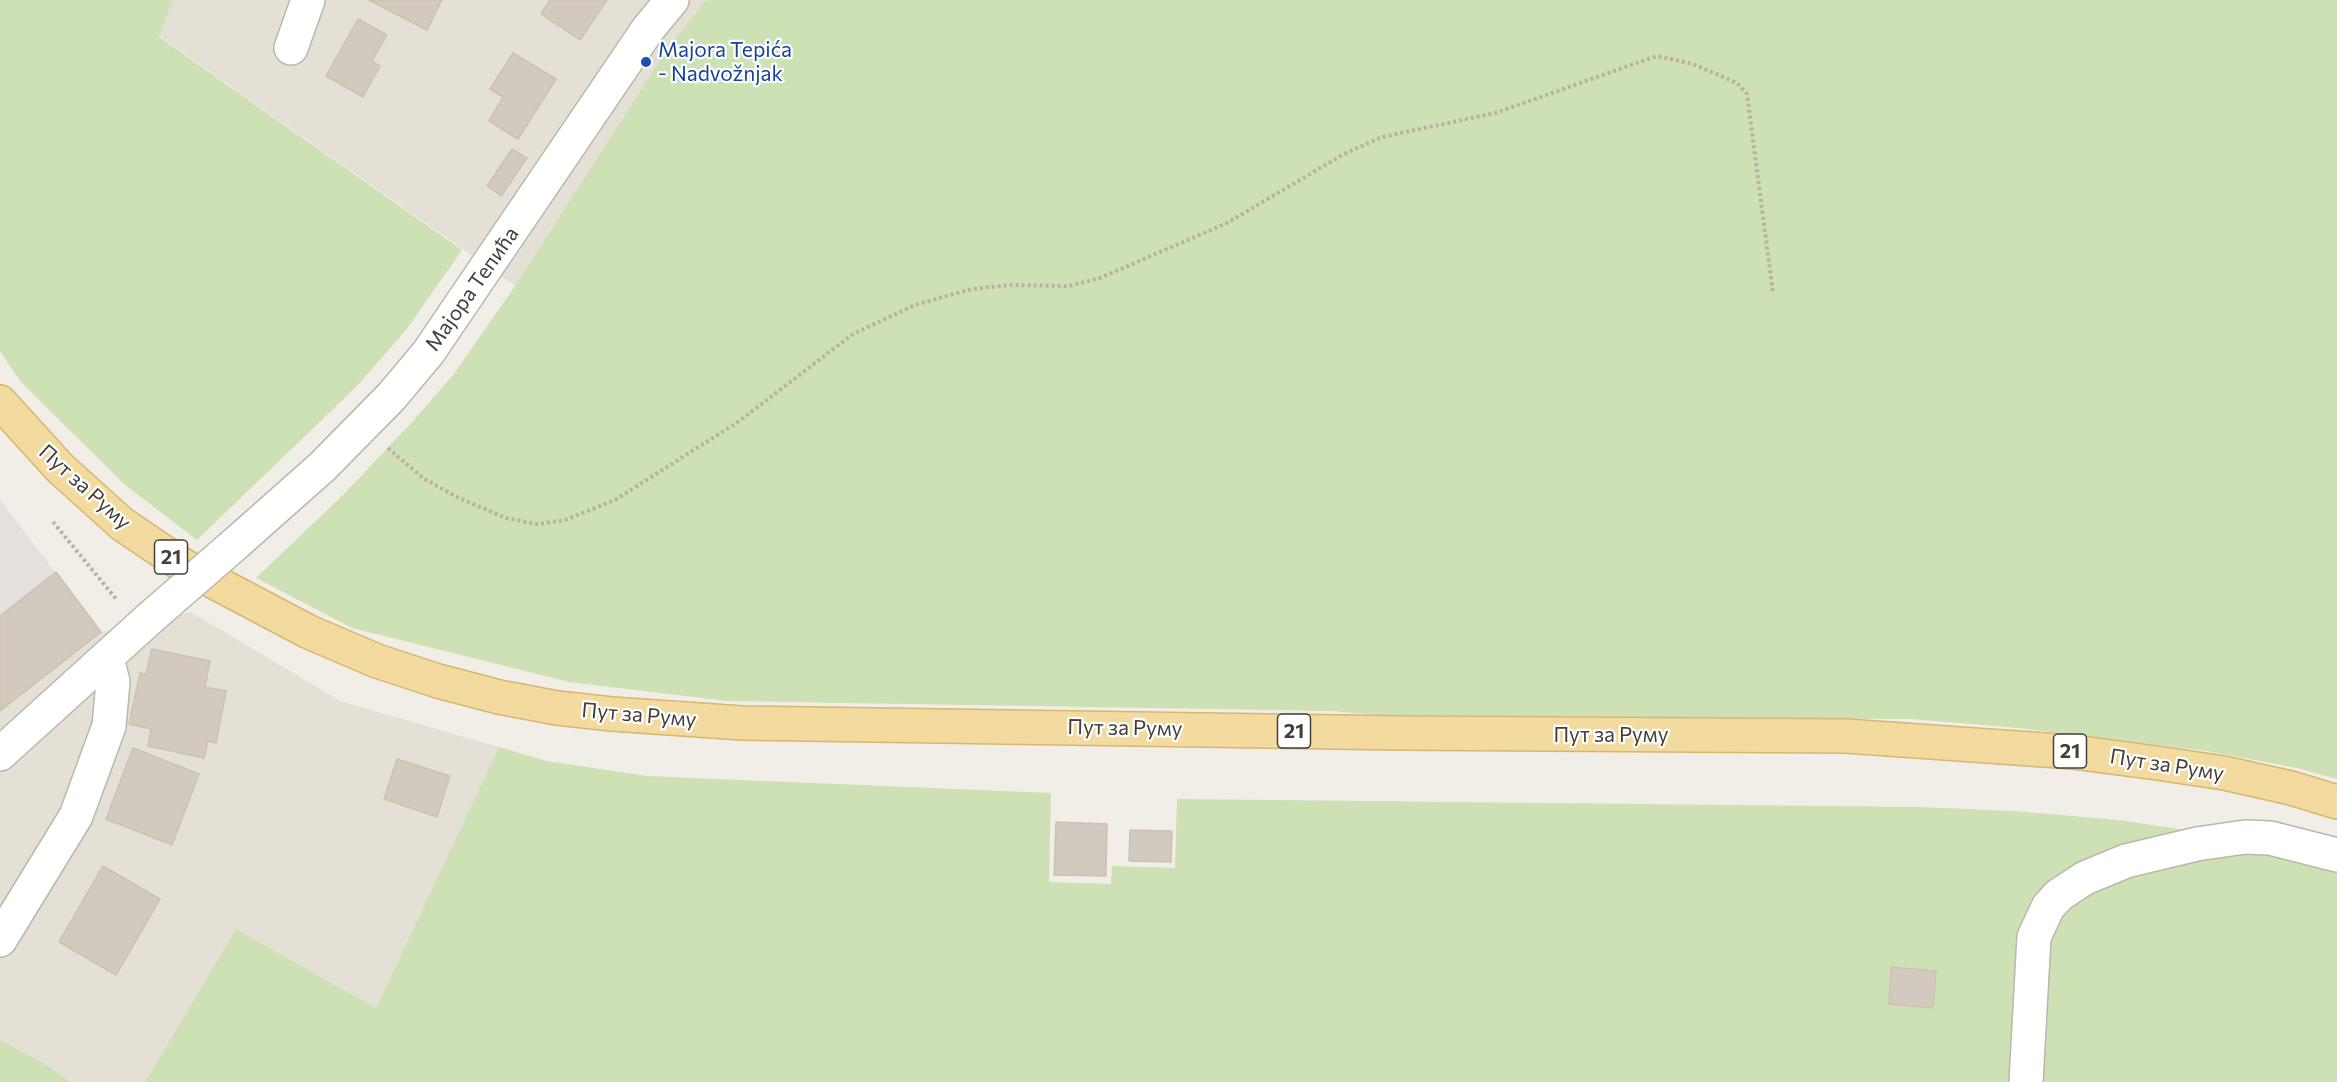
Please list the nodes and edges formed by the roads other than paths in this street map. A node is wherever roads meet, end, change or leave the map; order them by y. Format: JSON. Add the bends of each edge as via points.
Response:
{"nodes":[{"id":1,"x":308,"y":0,"type":"edge"},
{"id":2,"x":672,"y":0,"type":"edge"},
{"id":3,"x":291,"y":48,"type":"dead end"},
{"id":4,"x":0,"y":402,"type":"edge"},
{"id":5,"x":107,"y":658,"type":"junction"},
{"id":6,"x":0,"y":754,"type":"edge"},
{"id":7,"x":2337,"y":802,"type":"edge"},
{"id":8,"x":2337,"y":855,"type":"edge"},
{"id":9,"x":0,"y":940,"type":"edge"},
{"id":10,"x":2026,"y":1082,"type":"edge"}],
"edges":[{"from":1,"to":3,"type":"street"},
{"from":2,"to":5,"type":"street","name":"Мајора Тепића","bridge":true,"via":[[648,29],[446,329],[406,379],[322,467]]},
{"from":4,"to":7,"type":"main road","name":"Пут за Руму","number":"21","via":[[60,468],[122,524],[184,566],[309,632],[376,661],[448,684],[557,708],[742,723],[1845,736],[2073,752],[2157,763],[2224,773]]},
{"from":5,"to":6,"type":"street","name":"Мајора Тепића"},
{"from":5,"to":9,"type":"street","via":[[113,682],[109,726],[76,816]]},
{"from":8,"to":10,"type":"street","via":[[2270,838],[2245,837],[2126,861],[2085,878],[2060,895],[2048,907],[2034,937]]}]}
